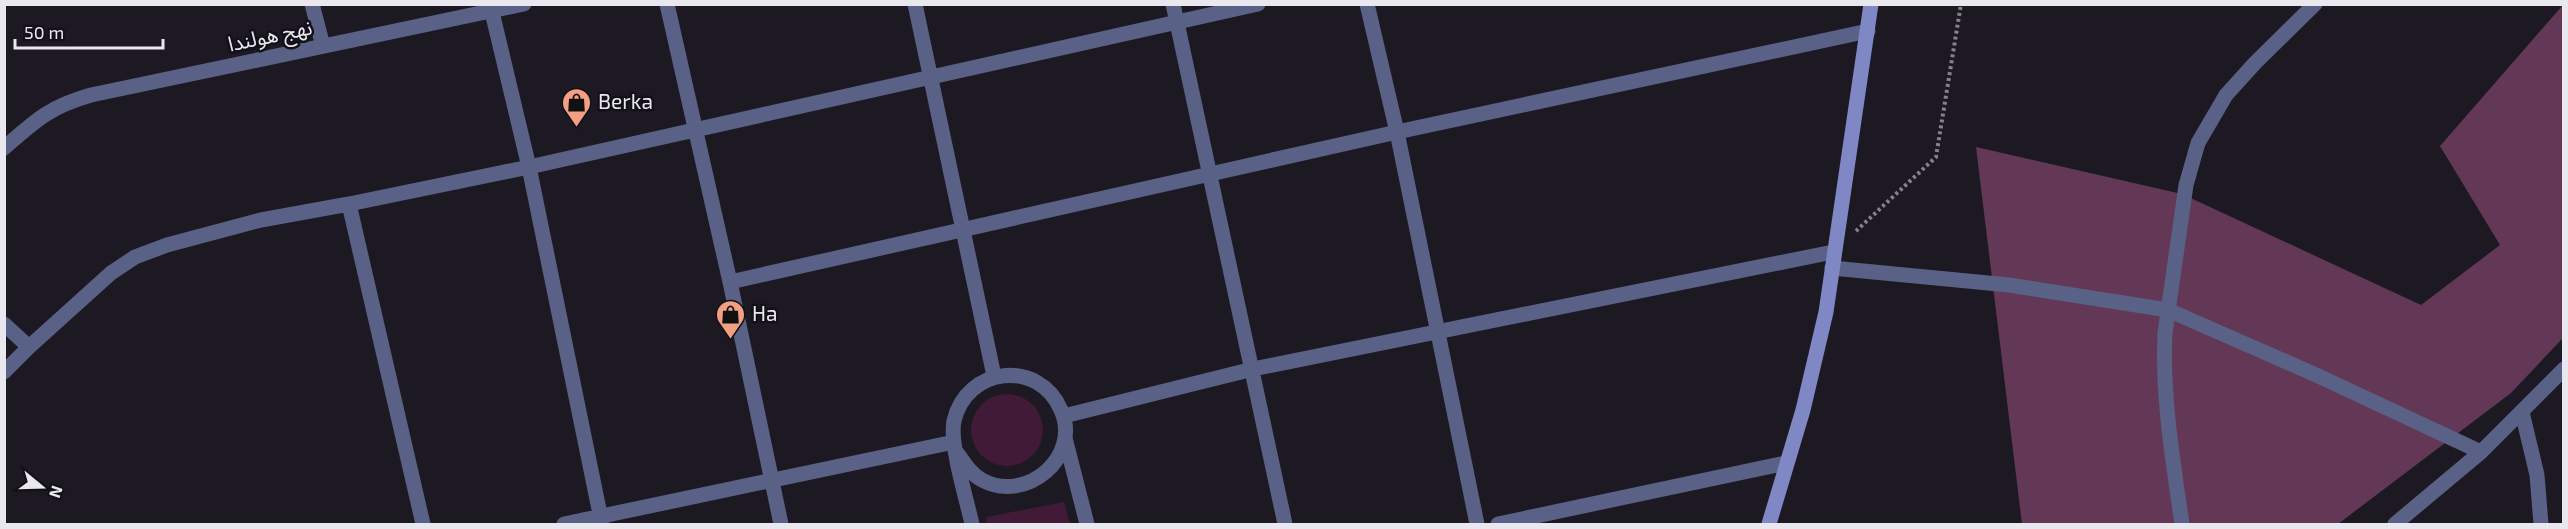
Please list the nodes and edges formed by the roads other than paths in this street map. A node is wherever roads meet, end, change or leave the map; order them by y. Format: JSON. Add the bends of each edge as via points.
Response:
{"nodes":[{"id":1,"x":312,"y":4,"type":"edge"},
{"id":2,"x":524,"y":4,"type":"edge"},
{"id":3,"x":667,"y":4,"type":"edge"},
{"id":4,"x":915,"y":4,"type":"edge"},
{"id":5,"x":1173,"y":4,"type":"edge"},
{"id":6,"x":1258,"y":4,"type":"edge"},
{"id":7,"x":1367,"y":4,"type":"edge"},
{"id":8,"x":1871,"y":4,"type":"edge"},
{"id":9,"x":2314,"y":4,"type":"edge"},
{"id":10,"x":492,"y":12,"type":"junction"},
{"id":11,"x":1176,"y":22,"type":"junction"},
{"id":12,"x":1868,"y":31,"type":"junction"},
{"id":13,"x":323,"y":46,"type":"junction"},
{"id":14,"x":930,"y":78,"type":"junction"},
{"id":15,"x":696,"y":129,"type":"junction"},
{"id":16,"x":1397,"y":132,"type":"junction"},
{"id":17,"x":4,"y":148,"type":"edge"},
{"id":18,"x":529,"y":167,"type":"junction"},
{"id":19,"x":1211,"y":174,"type":"junction"},
{"id":20,"x":349,"y":204,"type":"junction"},
{"id":21,"x":963,"y":231,"type":"junction"},
{"id":22,"x":1833,"y":252,"type":"junction"},
{"id":23,"x":1832,"y":268,"type":"junction"},
{"id":24,"x":730,"y":282,"type":"junction"},
{"id":25,"x":2168,"y":310,"type":"junction"},
{"id":26,"x":4,"y":324,"type":"edge"},
{"id":27,"x":1439,"y":330,"type":"junction"},
{"id":28,"x":29,"y":347,"type":"junction"},
{"id":29,"x":1253,"y":369,"type":"junction"},
{"id":30,"x":2564,"y":369,"type":"edge"},
{"id":31,"x":4,"y":372,"type":"edge"},
{"id":32,"x":994,"y":376,"type":"junction"},
{"id":33,"x":2522,"y":412,"type":"junction"},
{"id":34,"x":1064,"y":416,"type":"junction"},
{"id":35,"x":1065,"y":438,"type":"junction"},
{"id":36,"x":956,"y":448,"type":"junction"},
{"id":37,"x":2481,"y":452,"type":"junction"},
{"id":38,"x":1786,"y":463,"type":"junction"},
{"id":39,"x":771,"y":481,"type":"junction"},
{"id":40,"x":601,"y":521,"type":"edge"},
{"id":41,"x":423,"y":525,"type":"edge"},
{"id":42,"x":564,"y":525,"type":"edge"},
{"id":43,"x":781,"y":525,"type":"edge"},
{"id":44,"x":972,"y":525,"type":"edge"},
{"id":45,"x":1087,"y":525,"type":"edge"},
{"id":46,"x":1285,"y":525,"type":"edge"},
{"id":47,"x":1477,"y":525,"type":"edge"},
{"id":48,"x":1498,"y":525,"type":"edge"},
{"id":49,"x":1769,"y":525,"type":"edge"},
{"id":50,"x":2182,"y":525,"type":"edge"},
{"id":51,"x":2395,"y":525,"type":"edge"},
{"id":52,"x":2541,"y":525,"type":"edge"}],
"edges":[{"from":1,"to":13,"type":"street"},
{"from":2,"to":10,"type":"street","name":"نهج هولندا"},
{"from":3,"to":15,"type":"street"},
{"from":4,"to":14,"type":"street"},
{"from":5,"to":11,"type":"street"},
{"from":6,"to":11,"type":"street"},
{"from":7,"to":16,"type":"street"},
{"from":8,"to":12,"type":"street"},
{"from":9,"to":25,"type":"street","via":[[2226,95],[2198,143],[2186,185]]},
{"from":10,"to":13,"type":"street","name":"نهج هولندا"},
{"from":10,"to":18,"type":"street"},
{"from":11,"to":14,"type":"street"},
{"from":11,"to":19,"type":"street"},
{"from":12,"to":16,"type":"street"},
{"from":12,"to":22,"type":"street"},
{"from":13,"to":17,"type":"street","name":"نهج هولندا","via":[[62,103]]},
{"from":14,"to":15,"type":"street"},
{"from":14,"to":21,"type":"street"},
{"from":15,"to":18,"type":"street"},
{"from":15,"to":24,"type":"street"},
{"from":16,"to":19,"type":"street"},
{"from":16,"to":27,"type":"street"},
{"from":18,"to":20,"type":"street"},
{"from":18,"to":40,"type":"street"},
{"from":19,"to":21,"type":"street"},
{"from":19,"to":29,"type":"street"},
{"from":20,"to":28,"type":"street","via":[[261,220],[135,257],[111,273]]},
{"from":20,"to":41,"type":"street"},
{"from":21,"to":24,"type":"street"},
{"from":21,"to":32,"type":"street"},
{"from":22,"to":23,"type":"street"},
{"from":22,"to":27,"type":"street"},
{"from":23,"to":25,"type":"street","via":[[2009,285]]},
{"from":23,"to":38,"type":"street","via":[[1816,359]]},
{"from":24,"to":39,"type":"street"},
{"from":25,"to":37,"type":"street"},
{"from":25,"to":50,"type":"street","via":[[2164,389]]},
{"from":26,"to":28,"type":"street"},
{"from":27,"to":29,"type":"street"},
{"from":27,"to":47,"type":"street"},
{"from":28,"to":31,"type":"street"},
{"from":29,"to":34,"type":"street"},
{"from":29,"to":46,"type":"street"},
{"from":30,"to":33,"type":"street"},
{"from":32,"to":34,"type":"street","via":[[1012,374],[1045,386]]},
{"from":32,"to":36,"type":"street","via":[[966,394],[957,408],[953,425]]},
{"from":33,"to":37,"type":"street"},
{"from":33,"to":52,"type":"street","via":[[2537,475]]},
{"from":34,"to":35,"type":"street"},
{"from":35,"to":36,"type":"street","via":[[1060,455],[1049,470],[1018,487],[982,480],[968,469]]},
{"from":35,"to":45,"type":"street"},
{"from":36,"to":39,"type":"street"},
{"from":36,"to":44,"type":"street"},
{"from":37,"to":51,"type":"street"},
{"from":38,"to":48,"type":"street"},
{"from":38,"to":49,"type":"street"},
{"from":39,"to":40,"type":"street"},
{"from":39,"to":43,"type":"street"},
{"from":40,"to":42,"type":"street"}]}
